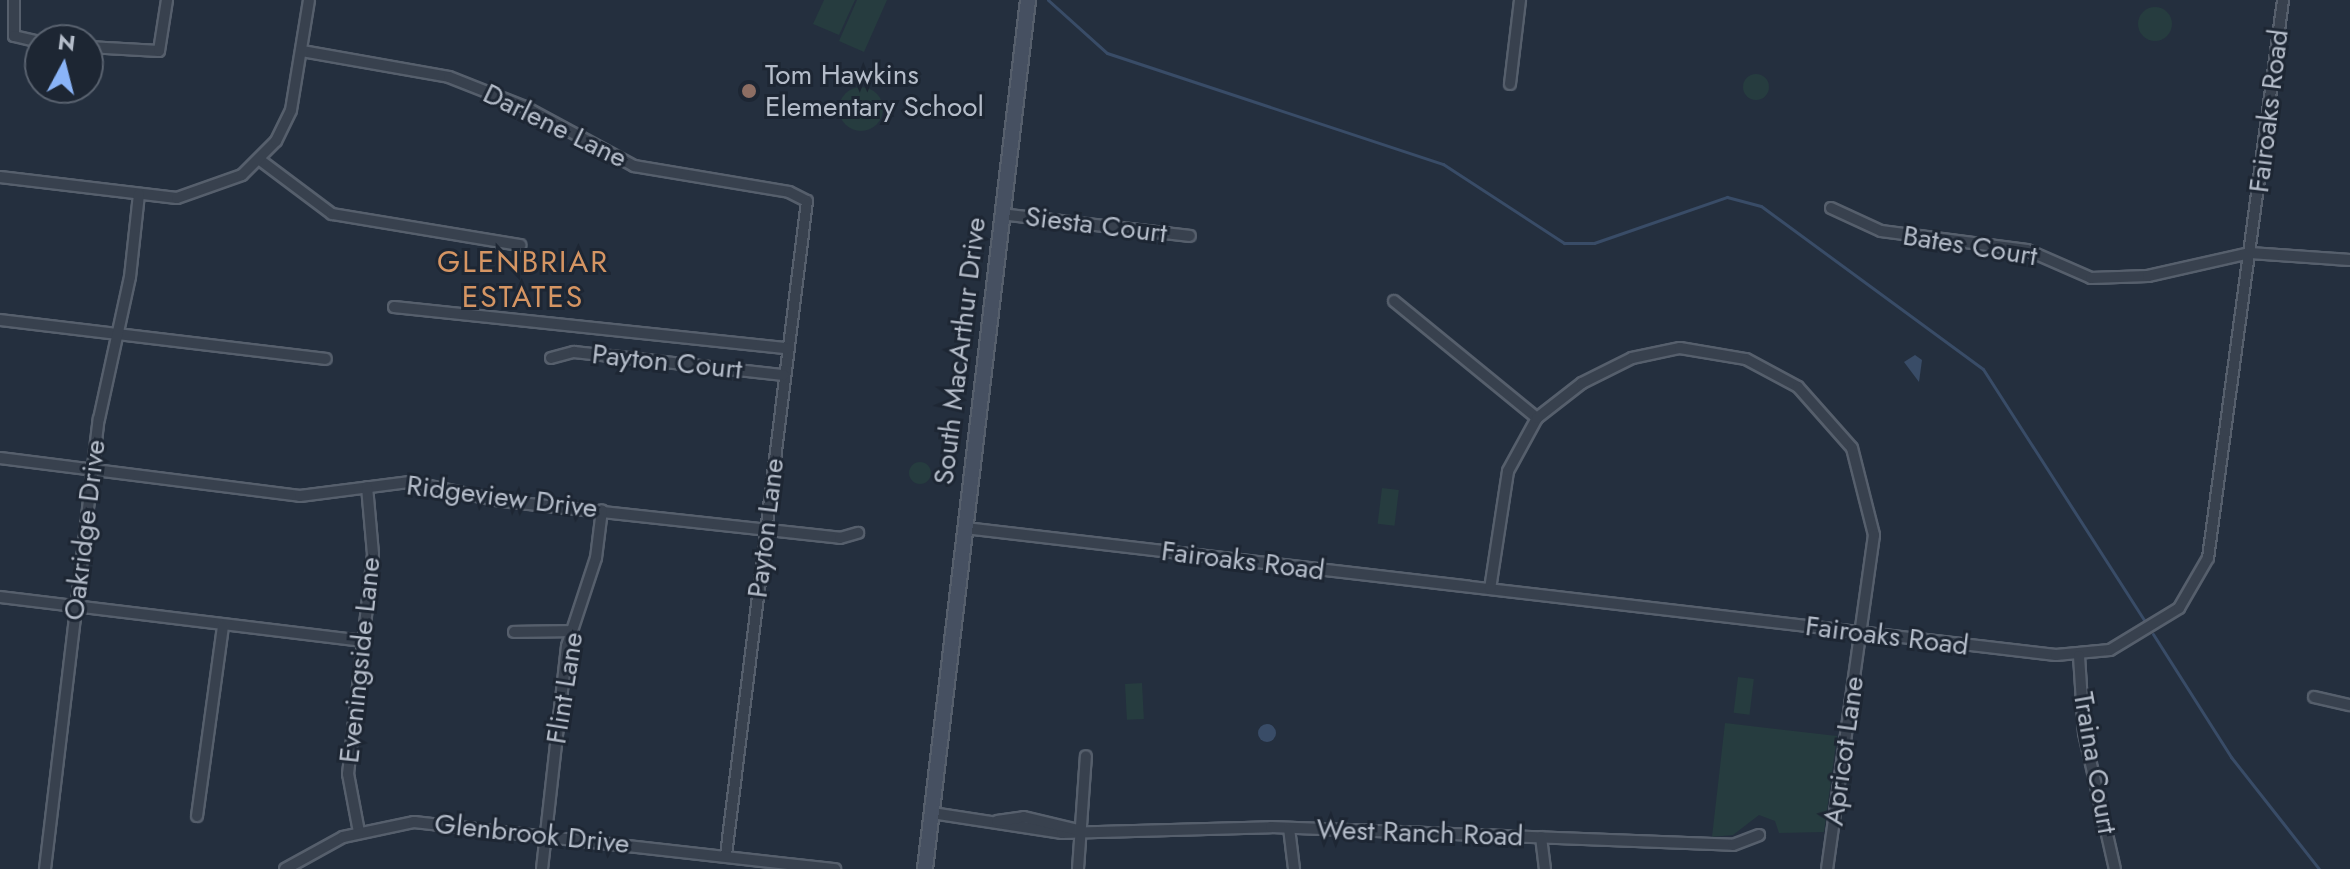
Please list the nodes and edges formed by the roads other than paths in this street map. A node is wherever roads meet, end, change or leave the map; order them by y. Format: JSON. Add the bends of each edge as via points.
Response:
{"nodes":[{"id":1,"x":14,"y":0,"type":"edge"},
{"id":2,"x":167,"y":0,"type":"edge"},
{"id":3,"x":309,"y":0,"type":"edge"},
{"id":4,"x":1028,"y":0,"type":"edge"},
{"id":5,"x":1520,"y":0,"type":"edge"},
{"id":6,"x":2283,"y":0,"type":"edge"},
{"id":7,"x":24,"y":35,"type":"edge"},
{"id":8,"x":104,"y":48,"type":"edge"},
{"id":9,"x":302,"y":51,"type":"junction"},
{"id":10,"x":1510,"y":84,"type":"dead end"},
{"id":11,"x":260,"y":160,"type":"junction"},
{"id":12,"x":0,"y":177,"type":"edge"},
{"id":13,"x":139,"y":194,"type":"junction"},
{"id":14,"x":807,"y":201,"type":"joint"},
{"id":15,"x":1831,"y":208,"type":"dead end"},
{"id":16,"x":1001,"y":214,"type":"junction"},
{"id":17,"x":1190,"y":236,"type":"dead end"},
{"id":18,"x":520,"y":245,"type":"dead end"},
{"id":19,"x":2250,"y":253,"type":"junction"},
{"id":20,"x":2350,"y":260,"type":"edge"},
{"id":21,"x":1394,"y":301,"type":"dead end"},
{"id":22,"x":394,"y":307,"type":"dead end"},
{"id":23,"x":0,"y":320,"type":"edge"},
{"id":24,"x":119,"y":334,"type":"junction"},
{"id":25,"x":787,"y":348,"type":"junction"},
{"id":26,"x":551,"y":358,"type":"dead end"},
{"id":27,"x":326,"y":359,"type":"dead end"},
{"id":28,"x":784,"y":375,"type":"junction"},
{"id":29,"x":1537,"y":418,"type":"junction"},
{"id":30,"x":0,"y":458,"type":"edge"},
{"id":31,"x":93,"y":469,"type":"junction"},
{"id":32,"x":367,"y":487,"type":"junction"},
{"id":33,"x":602,"y":510,"type":"junction"},
{"id":34,"x":965,"y":528,"type":"junction"},
{"id":35,"x":767,"y":529,"type":"junction"},
{"id":36,"x":858,"y":533,"type":"dead end"},
{"id":37,"x":1490,"y":589,"type":"junction"},
{"id":38,"x":0,"y":597,"type":"edge"},
{"id":39,"x":76,"y":607,"type":"junction"},
{"id":40,"x":223,"y":625,"type":"junction"},
{"id":41,"x":572,"y":631,"type":"junction"},
{"id":42,"x":514,"y":632,"type":"dead end"},
{"id":43,"x":1861,"y":632,"type":"junction"},
{"id":44,"x":362,"y":641,"type":"junction"},
{"id":45,"x":2079,"y":656,"type":"junction"},
{"id":46,"x":2314,"y":697,"type":"dead end"},
{"id":47,"x":2350,"y":705,"type":"edge"},
{"id":48,"x":1086,"y":756,"type":"dead end"},
{"id":49,"x":932,"y":813,"type":"junction"},
{"id":50,"x":197,"y":816,"type":"dead end"},
{"id":51,"x":1289,"y":828,"type":"junction"},
{"id":52,"x":1080,"y":831,"type":"junction"},
{"id":53,"x":359,"y":832,"type":"junction"},
{"id":54,"x":547,"y":834,"type":"junction"},
{"id":55,"x":1759,"y":835,"type":"dead end"},
{"id":56,"x":1541,"y":837,"type":"junction"},
{"id":57,"x":726,"y":855,"type":"junction"},
{"id":58,"x":45,"y":869,"type":"edge"},
{"id":59,"x":285,"y":869,"type":"edge"},
{"id":60,"x":542,"y":869,"type":"edge"},
{"id":61,"x":835,"y":869,"type":"edge"},
{"id":62,"x":925,"y":869,"type":"edge"},
{"id":63,"x":1078,"y":869,"type":"edge"},
{"id":64,"x":1294,"y":869,"type":"edge"},
{"id":65,"x":1545,"y":869,"type":"edge"},
{"id":66,"x":1827,"y":869,"type":"edge"},
{"id":67,"x":2115,"y":869,"type":"edge"}],
"edges":[{"from":1,"to":7,"type":"street","via":[[11,30]]},
{"from":2,"to":8,"type":"street","via":[[156,53]]},
{"from":3,"to":9,"type":"street"},
{"from":4,"to":16,"type":"street","name":"South MacArthur Drive"},
{"from":5,"to":10,"type":"street"},
{"from":6,"to":19,"type":"street","name":"Fairoaks Road"},
{"from":9,"to":11,"type":"street","via":[[291,110]]},
{"from":9,"to":14,"type":"street","name":"Darlene Lane","via":[[449,77],[634,166],[789,192]]},
{"from":11,"to":13,"type":"street","via":[[201,194]]},
{"from":11,"to":18,"type":"street","via":[[309,204],[332,214]]},
{"from":12,"to":13,"type":"street"},
{"from":13,"to":24,"type":"street","name":"Oakridge Drive"},
{"from":14,"to":25,"type":"street","name":"Payton Lane"},
{"from":15,"to":19,"type":"street","name":"Bates Court","via":[[1881,231],[2027,250],[2091,278],[2148,276]]},
{"from":16,"to":17,"type":"street","name":"Siesta Court"},
{"from":16,"to":34,"type":"street","name":"South MacArthur Drive"},
{"from":19,"to":20,"type":"street","name":"Bates Court"},
{"from":19,"to":45,"type":"street","name":"Fairoaks Road","via":[[2216,522],[2202,574],[2160,624],[2110,650]]},
{"from":21,"to":29,"type":"street"},
{"from":22,"to":25,"type":"street"},
{"from":23,"to":24,"type":"street"},
{"from":24,"to":27,"type":"street"},
{"from":24,"to":31,"type":"street","name":"Oakridge Drive"},
{"from":25,"to":28,"type":"street","name":"Payton Lane"},
{"from":26,"to":28,"type":"street","name":"Payton Court","via":[[574,352]]},
{"from":28,"to":35,"type":"street","name":"Payton Lane"},
{"from":29,"to":37,"type":"street","via":[[1502,494]]},
{"from":29,"to":43,"type":"street","name":"Apricot Lane","via":[[1604,369],[1658,351],[1720,353],[1798,387],[1838,426],[1866,483],[1874,535]]},
{"from":30,"to":31,"type":"street","name":"Ridgeview Drive"},
{"from":31,"to":32,"type":"street","name":"Ridgeview Drive","via":[[300,496]]},
{"from":31,"to":39,"type":"street","name":"Oakridge Drive"},
{"from":32,"to":33,"type":"street","name":"Ridgeview Drive","via":[[410,482],[501,501]]},
{"from":32,"to":44,"type":"street","name":"Eveningside Lane","via":[[373,554]]},
{"from":33,"to":35,"type":"street","name":"Ridgeview Drive"},
{"from":33,"to":41,"type":"street","name":"Flint Lane","via":[[596,558]]},
{"from":34,"to":37,"type":"street","name":"Fairoaks Road"},
{"from":34,"to":49,"type":"street","name":"South MacArthur Drive"},
{"from":35,"to":36,"type":"street","name":"Ridgeview Drive"},
{"from":35,"to":57,"type":"street","name":"Payton Lane"},
{"from":37,"to":43,"type":"street","name":"Fairoaks Road"},
{"from":38,"to":39,"type":"street"},
{"from":39,"to":40,"type":"street"},
{"from":39,"to":58,"type":"street","name":"Oakridge Drive"},
{"from":40,"to":44,"type":"street"},
{"from":40,"to":50,"type":"street"},
{"from":41,"to":42,"type":"street"},
{"from":41,"to":54,"type":"street","name":"Flint Lane"},
{"from":43,"to":45,"type":"street","name":"Fairoaks Road"},
{"from":43,"to":66,"type":"street","name":"Apricot Lane"},
{"from":44,"to":53,"type":"street","name":"Eveningside Lane","via":[[348,774]]},
{"from":45,"to":67,"type":"street","name":"Traina Court","via":[[2084,733]]},
{"from":46,"to":47,"type":"street"},
{"from":48,"to":52,"type":"street"},
{"from":49,"to":52,"type":"street","name":"West Ranch Road"},
{"from":49,"to":62,"type":"street"},
{"from":51,"to":52,"type":"street","name":"West Ranch Road"},
{"from":51,"to":56,"type":"street","name":"West Ranch Road"},
{"from":51,"to":64,"type":"street"},
{"from":52,"to":63,"type":"street"},
{"from":53,"to":54,"type":"street","name":"Glenbrook Drive","via":[[414,822]]},
{"from":53,"to":59,"type":"street","name":"Glenbrook Drive"},
{"from":54,"to":57,"type":"street","name":"Glenbrook Drive"},
{"from":54,"to":60,"type":"street","name":"Flint Lane"},
{"from":55,"to":56,"type":"street","name":"West Ranch Road","via":[[1733,845]]},
{"from":56,"to":65,"type":"street"},
{"from":57,"to":61,"type":"street","name":"Glenbrook Drive"}]}
